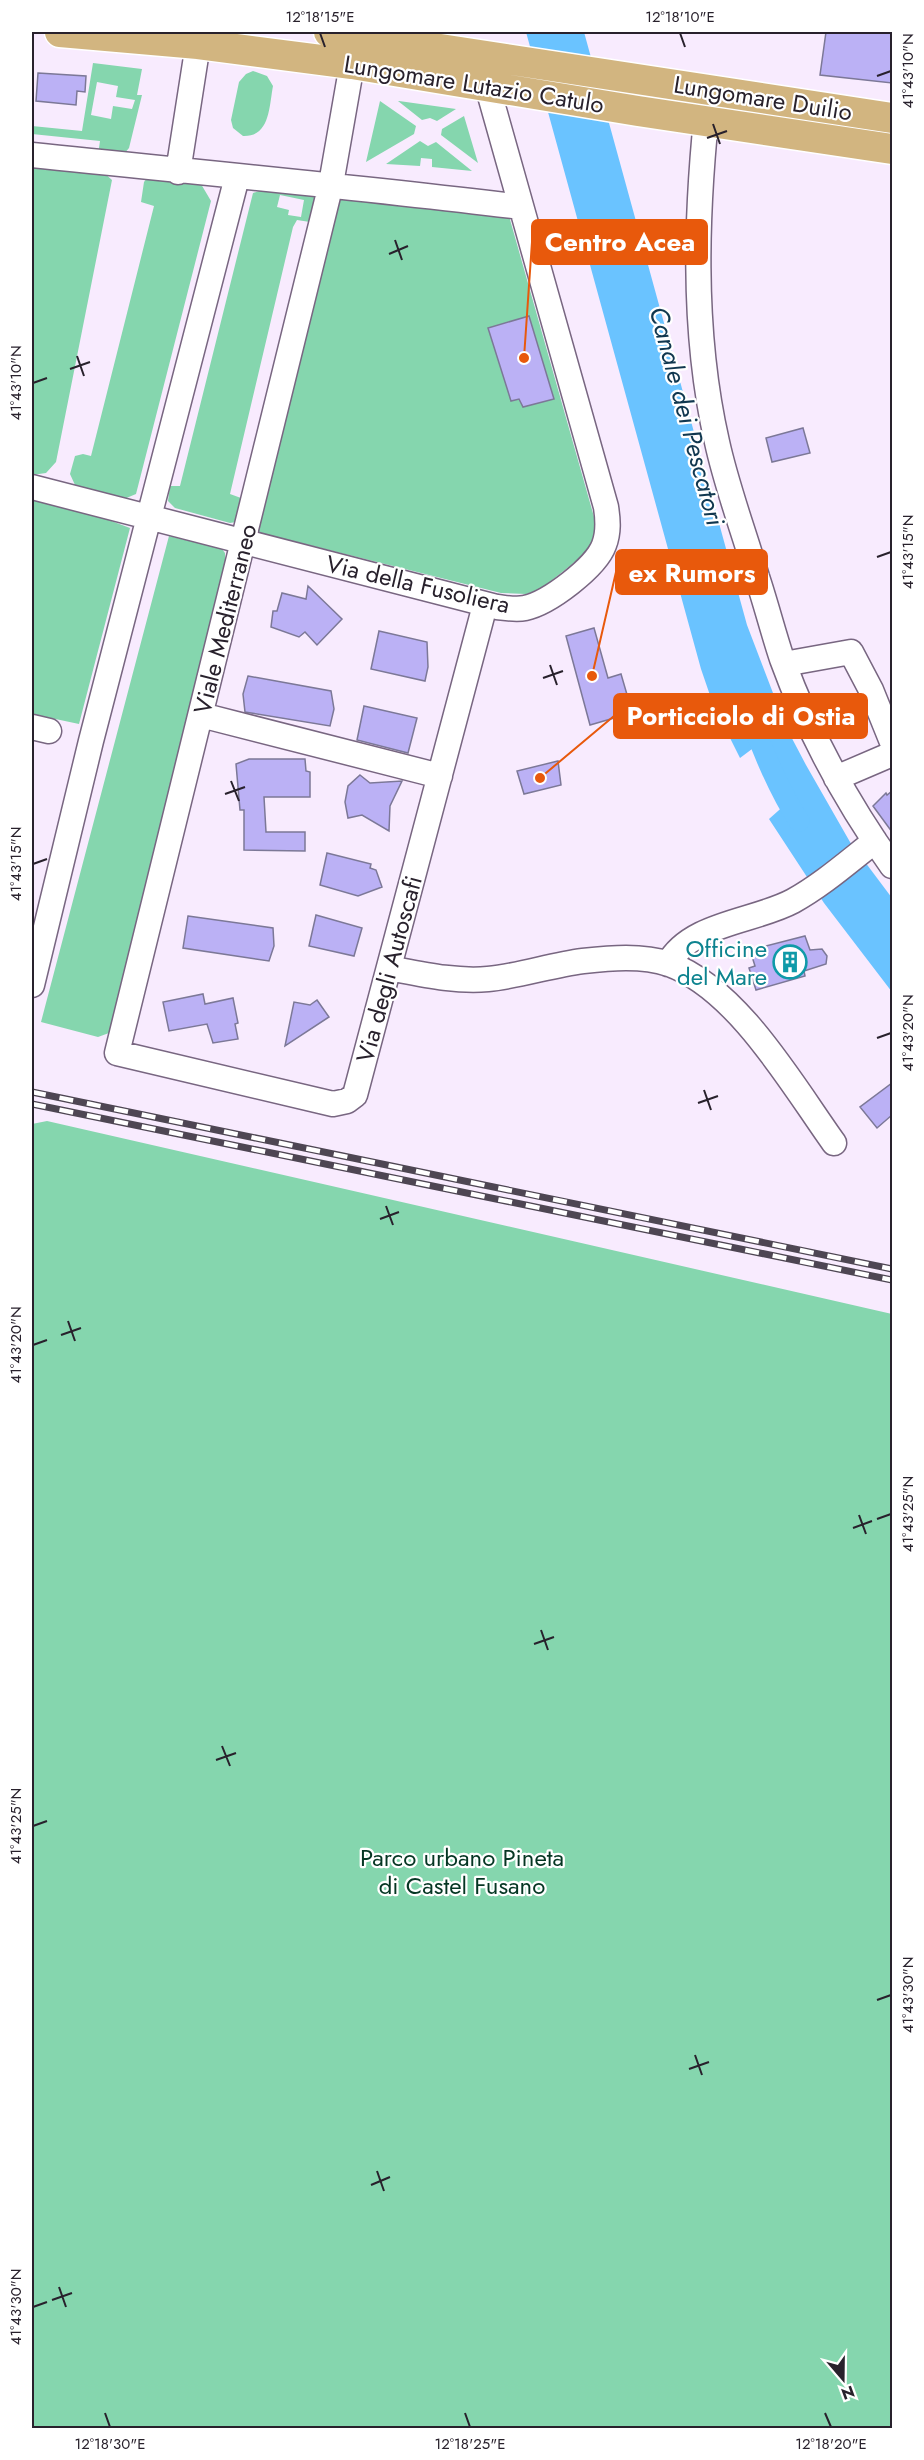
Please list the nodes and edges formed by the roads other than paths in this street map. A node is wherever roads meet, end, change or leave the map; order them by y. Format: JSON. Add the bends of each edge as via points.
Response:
{"nodes":[{"id":1,"x":60,"y":32,"type":"edge"},
{"id":2,"x":329,"y":32,"type":"edge"},
{"id":3,"x":198,"y":44,"type":"junction"},
{"id":4,"x":352,"y":64,"type":"junction"},
{"id":5,"x":634,"y":77,"type":"joint"},
{"id":6,"x":487,"y":85,"type":"junction"},
{"id":7,"x":707,"y":105,"type":"junction"},
{"id":8,"x":638,"y":111,"type":"joint"},
{"id":9,"x":892,"y":118,"type":"edge"},
{"id":10,"x":892,"y":149,"type":"edge"},
{"id":11,"x":32,"y":155,"type":"edge"},
{"id":12,"x":178,"y":172,"type":"junction"},
{"id":13,"x":237,"y":177,"type":"junction"},
{"id":14,"x":331,"y":184,"type":"junction"},
{"id":15,"x":521,"y":207,"type":"junction"},
{"id":16,"x":32,"y":487,"type":"edge"},
{"id":17,"x":150,"y":518,"type":"junction"},
{"id":18,"x":244,"y":542,"type":"junction"},
{"id":19,"x":485,"y":605,"type":"junction"},
{"id":20,"x":784,"y":664,"type":"junction"},
{"id":21,"x":201,"y":715,"type":"junction"},
{"id":22,"x":892,"y":742,"type":"edge"},
{"id":23,"x":892,"y":754,"type":"edge"},
{"id":24,"x":440,"y":776,"type":"junction"},
{"id":25,"x":836,"y":778,"type":"junction"},
{"id":26,"x":874,"y":842,"type":"junction"},
{"id":27,"x":892,"y":866,"type":"edge"},
{"id":28,"x":668,"y":964,"type":"junction"},
{"id":29,"x":388,"y":969,"type":"junction"},
{"id":30,"x":32,"y":985,"type":"edge"},
{"id":31,"x":117,"y":1053,"type":"joint"},
{"id":32,"x":834,"y":1143,"type":"dead end"}],
"edges":[{"from":1,"to":3,"type":"main road","name":"Lungomare Lutazio Catulo"},
{"from":2,"to":5,"type":"main road","name":"Lungomare Lutazio Catulo"},
{"from":3,"to":4,"type":"main road","name":"Lungomare Lutazio Catulo"},
{"from":3,"to":12,"type":"street"},
{"from":4,"to":6,"type":"main road","name":"Lungomare Lutazio Catulo"},
{"from":4,"to":14,"type":"street","name":"Viale Mediterraneo"},
{"from":5,"to":7,"type":"main road","name":"Lungomare Duilio"},
{"from":6,"to":8,"type":"main road","name":"Lungomare Lutazio Catulo"},
{"from":6,"to":15,"type":"street","name":"Via della Fusoliera"},
{"from":7,"to":8,"type":"main road","name":"Lungomare Duilio"},
{"from":7,"to":9,"type":"main road","name":"Lungomare Duilio"},
{"from":7,"to":10,"type":"main road","name":"Lungomare Duilio"},
{"from":7,"to":20,"type":"street","via":[[698,284],[708,396],[717,445]]},
{"from":11,"to":12,"type":"street"},
{"from":12,"to":13,"type":"street"},
{"from":13,"to":14,"type":"street"},
{"from":13,"to":17,"type":"street"},
{"from":14,"to":15,"type":"street"},
{"from":14,"to":18,"type":"street","name":"Viale Mediterraneo"},
{"from":15,"to":19,"type":"street","name":"Via della Fusoliera","via":[[604,500],[607,535],[593,563],[544,600],[525,608]]},
{"from":16,"to":17,"type":"street","name":"Via della Fusoliera"},
{"from":17,"to":18,"type":"street","name":"Via della Fusoliera"},
{"from":17,"to":30,"type":"street"},
{"from":18,"to":19,"type":"street","name":"Via della Fusoliera"},
{"from":18,"to":21,"type":"street","name":"Viale Mediterraneo"},
{"from":19,"to":24,"type":"street","name":"Via degli Autoscafi"},
{"from":20,"to":22,"type":"street","via":[[851,652]]},
{"from":20,"to":25,"type":"street"},
{"from":21,"to":24,"type":"street"},
{"from":21,"to":31,"type":"street","name":"Viale Mediterraneo"},
{"from":23,"to":25,"type":"street"},
{"from":24,"to":29,"type":"street","name":"Via degli Autoscafi"},
{"from":25,"to":26,"type":"street"},
{"from":26,"to":27,"type":"street"},
{"from":26,"to":28,"type":"street","via":[[813,889],[783,906],[693,938],[678,949]]},
{"from":28,"to":29,"type":"street","via":[[635,958],[604,959],[487,979],[446,978]]},
{"from":28,"to":32,"type":"street","via":[[708,986],[755,1033]]},
{"from":29,"to":31,"type":"street","name":"Via degli Autoscafi","via":[[357,1091],[342,1103],[328,1103]]}]}
